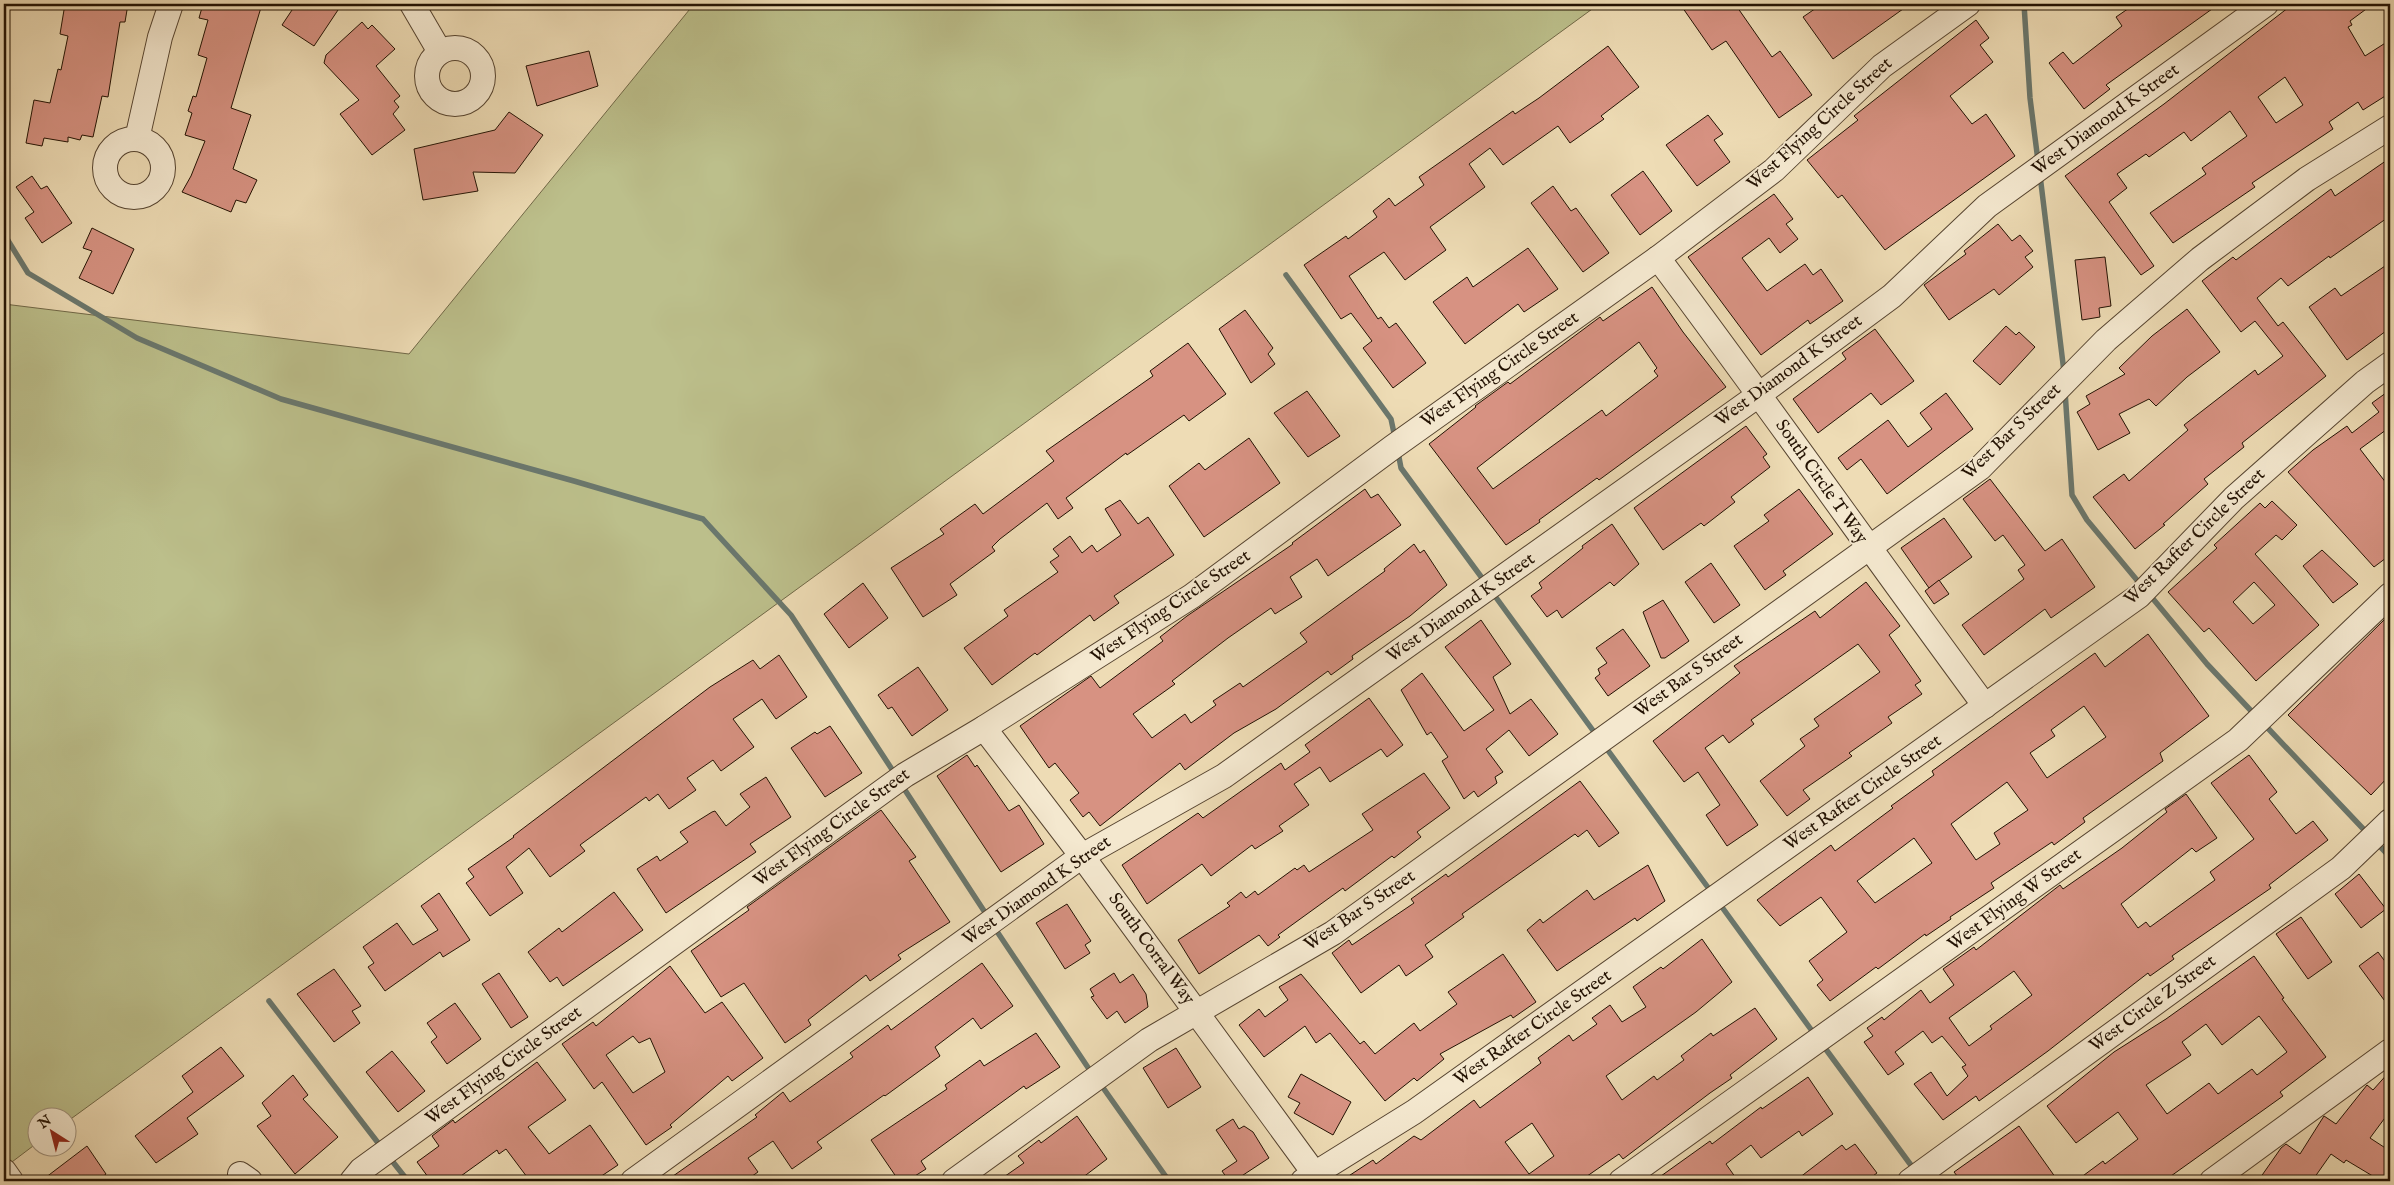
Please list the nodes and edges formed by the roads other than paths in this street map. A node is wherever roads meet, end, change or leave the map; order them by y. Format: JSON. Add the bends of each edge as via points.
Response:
{"nodes":[{"id":1,"x":171,"y":4,"type":"edge"},
{"id":2,"x":412,"y":4,"type":"edge"},
{"id":3,"x":1968,"y":4,"type":"edge"},
{"id":4,"x":2266,"y":4,"type":"edge"},
{"id":5,"x":440,"y":52,"type":"dead end"},
{"id":6,"x":2390,"y":127,"type":"edge"},
{"id":7,"x":137,"y":139,"type":"dead end"},
{"id":8,"x":1658,"y":258,"type":"junction"},
{"id":9,"x":2390,"y":364,"type":"edge"},
{"id":10,"x":1760,"y":394,"type":"junction"},
{"id":11,"x":1868,"y":548,"type":"junction"},
{"id":12,"x":2390,"y":595,"type":"edge"},
{"id":13,"x":1984,"y":706,"type":"junction"},
{"id":14,"x":984,"y":728,"type":"junction"},
{"id":15,"x":2390,"y":821,"type":"edge"},
{"id":16,"x":1082,"y":856,"type":"junction"},
{"id":17,"x":1197,"y":1012,"type":"junction"},
{"id":18,"x":2390,"y":1050,"type":"edge"},
{"id":19,"x":4,"y":1172,"type":"edge"},
{"id":20,"x":1308,"y":1177,"type":"edge"},
{"id":21,"x":11,"y":1181,"type":"edge"},
{"id":22,"x":352,"y":1181,"type":"edge"},
{"id":23,"x":632,"y":1181,"type":"edge"},
{"id":24,"x":954,"y":1181,"type":"edge"},
{"id":25,"x":1621,"y":1181,"type":"edge"},
{"id":26,"x":1910,"y":1181,"type":"edge"},
{"id":27,"x":2212,"y":1181,"type":"edge"}],
"edges":[{"from":1,"to":7,"type":"street","via":[[160,37]]},
{"from":2,"to":5,"type":"street"},
{"from":3,"to":8,"type":"street","name":"West Flying Circle Street","via":[[1882,66],[1774,170]]},
{"from":4,"to":10,"type":"street","name":"West Diamond K Street","via":[[1987,206],[1892,296]]},
{"from":6,"to":11,"type":"street","name":"West Bar S Street","via":[[2307,179],[2200,260],[2106,340],[1980,468]]},
{"from":8,"to":10,"type":"street","name":"South Circle T Way"},
{"from":8,"to":14,"type":"street","name":"West Flying Circle Street","via":[[1392,447],[1192,596]]},
{"from":9,"to":13,"type":"street","name":"West Rafter Circle Street","via":[[2365,382],[2234,498],[2139,596]]},
{"from":10,"to":11,"type":"street","name":"South Circle T Way"},
{"from":10,"to":16,"type":"street","name":"West Diamond K Street","via":[[1224,776]]},
{"from":11,"to":13,"type":"street","name":"South Circle T Way"},
{"from":11,"to":17,"type":"street","name":"West Bar S Street","via":[[1333,933]]},
{"from":12,"to":25,"type":"street","name":"West Flying W Street","via":[[2238,740]]},
{"from":13,"to":20,"type":"street","name":"West Rafter Circle Street","via":[[1414,1112]]},
{"from":14,"to":16,"type":"street","name":"South Corral Way"},
{"from":14,"to":22,"type":"street","name":"West Flying Circle Street","via":[[905,775],[514,1057],[361,1170]]},
{"from":15,"to":26,"type":"street","name":"West Circle Z Street","via":[[2341,868]]},
{"from":16,"to":17,"type":"street","name":"South Corral Way"},
{"from":16,"to":23,"type":"street","name":"West Diamond K Street"},
{"from":17,"to":20,"type":"street","name":"South Corral Way"},
{"from":17,"to":24,"type":"street","name":"West Bar S Street","via":[[1149,1040]]},
{"from":18,"to":27,"type":"street"},
{"from":19,"to":21,"type":"street"}]}
